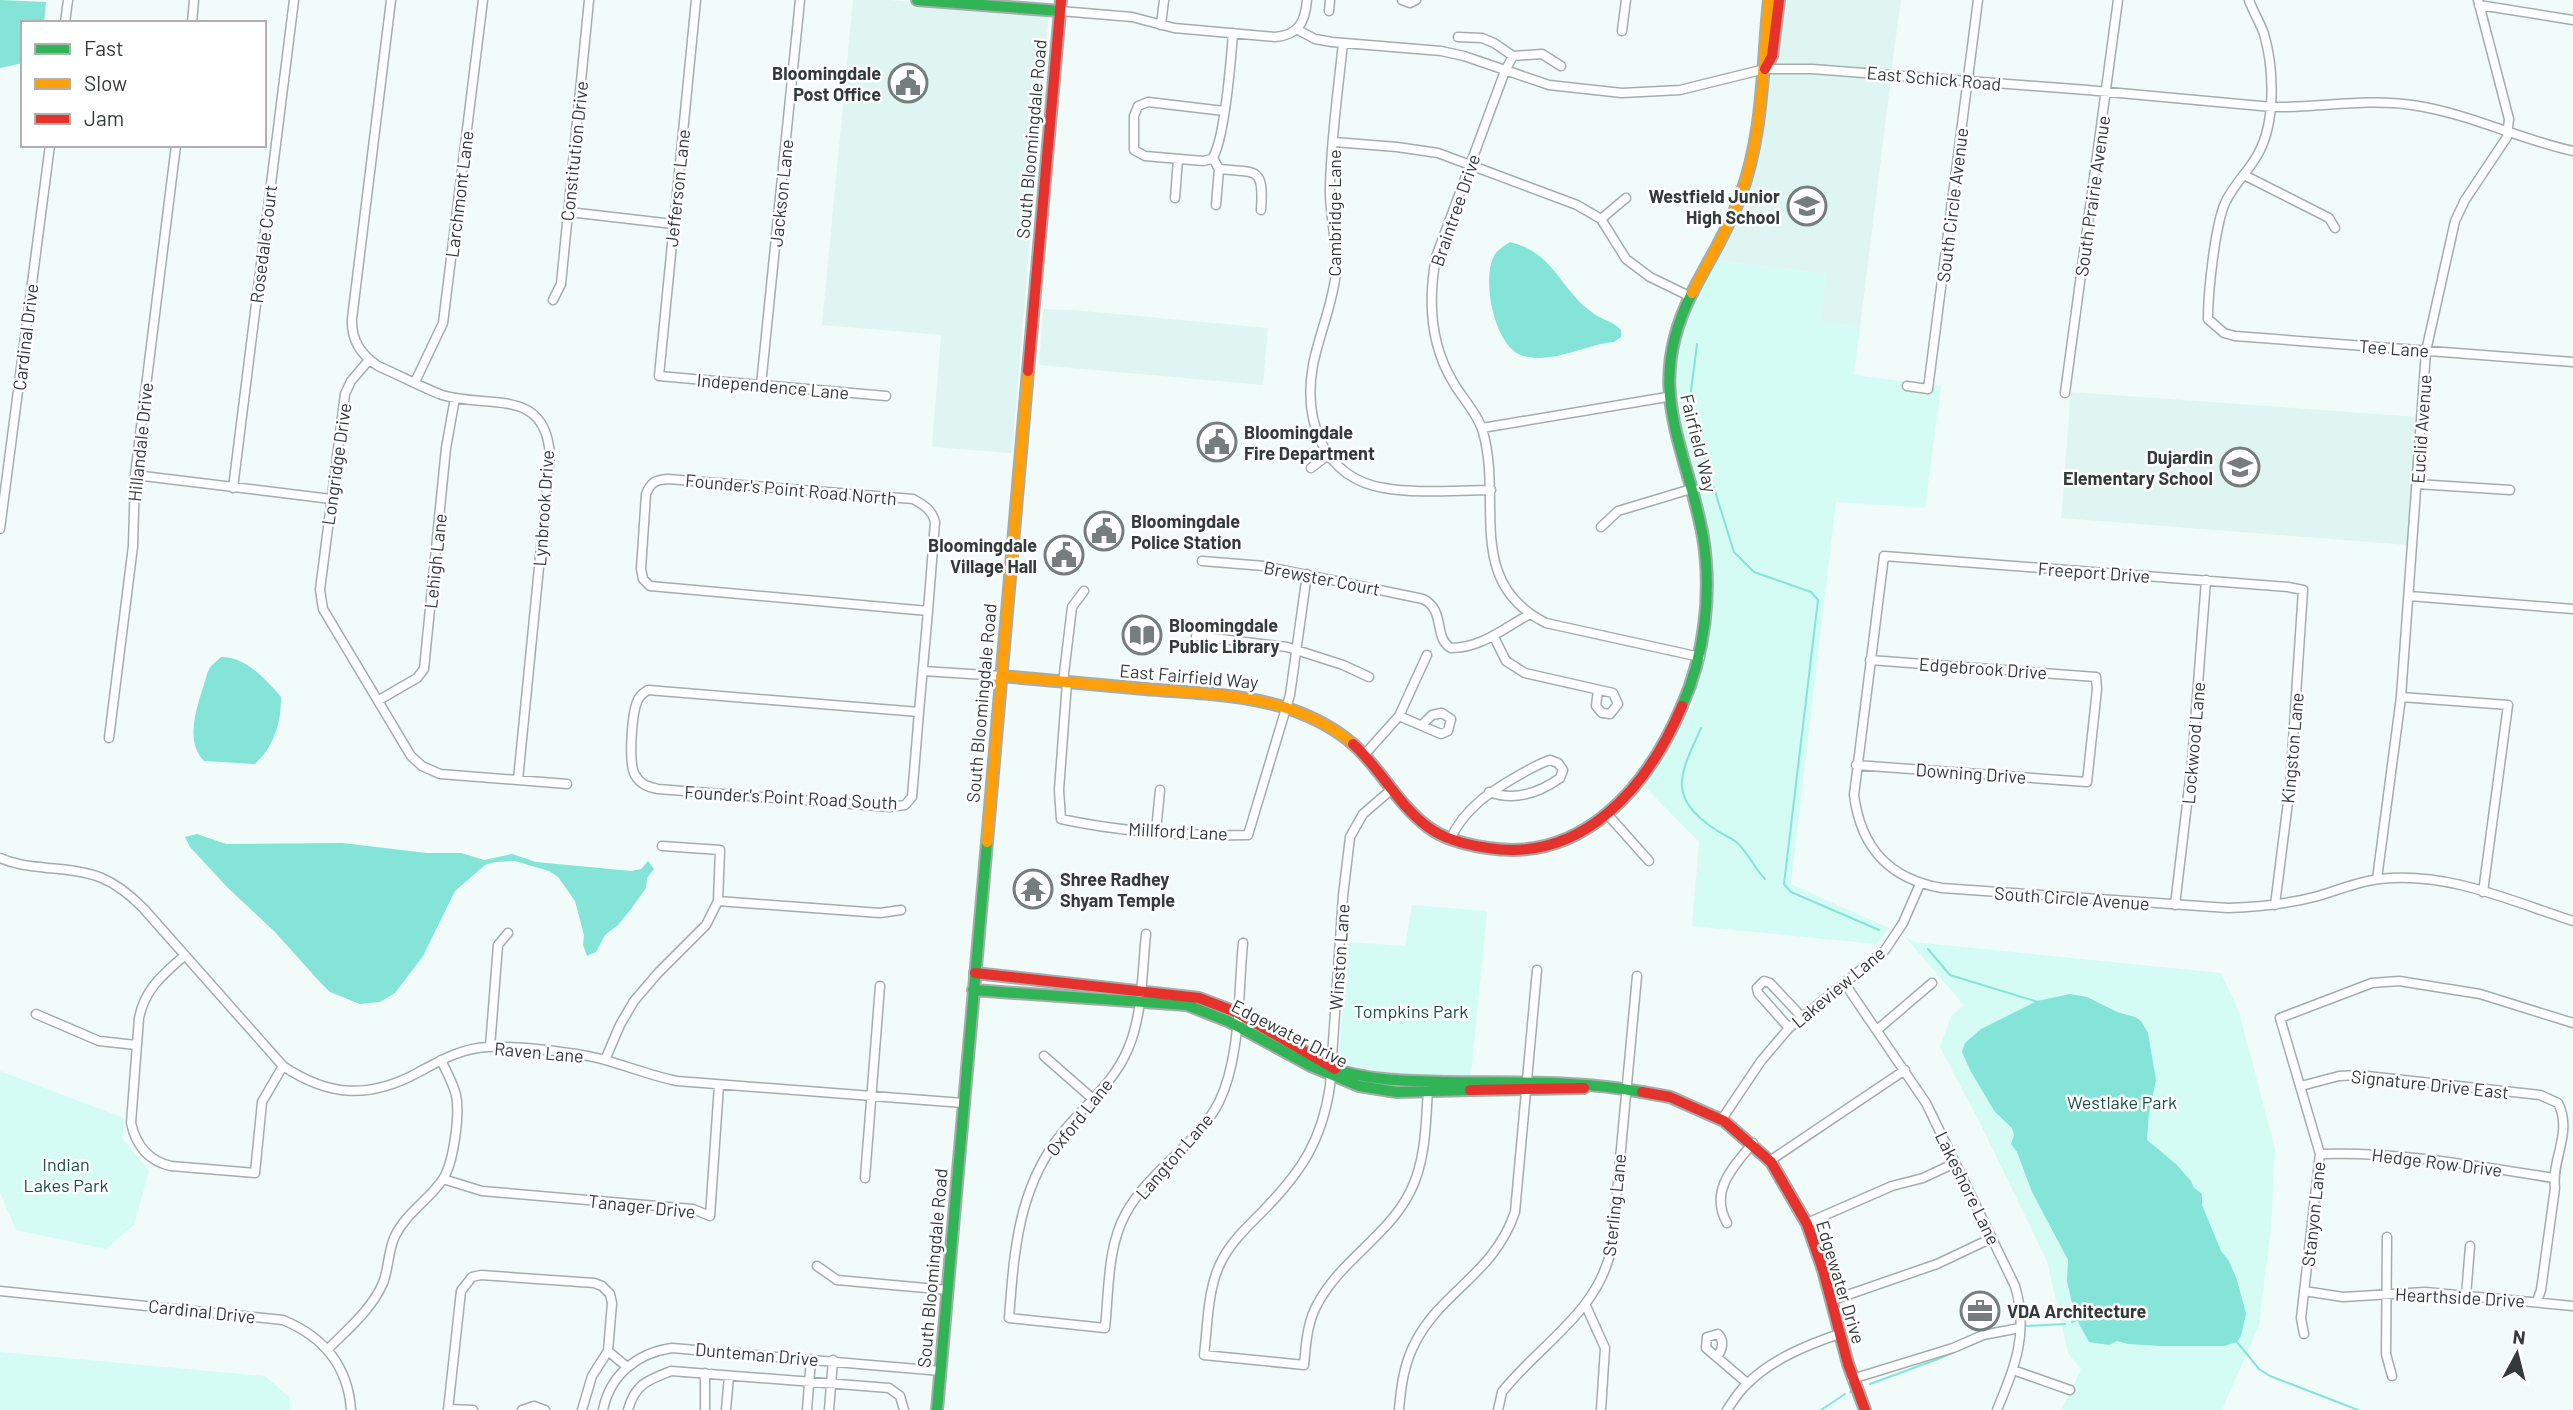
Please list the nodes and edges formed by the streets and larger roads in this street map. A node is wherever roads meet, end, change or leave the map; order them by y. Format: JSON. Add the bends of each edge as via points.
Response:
{"nodes":[{"id":1,"x":68,"y":0,"type":"edge"},
{"id":2,"x":194,"y":0,"type":"edge"},
{"id":3,"x":294,"y":0,"type":"edge"},
{"id":4,"x":390,"y":0,"type":"edge"},
{"id":5,"x":483,"y":0,"type":"edge"},
{"id":6,"x":589,"y":0,"type":"edge"},
{"id":7,"x":696,"y":0,"type":"edge"},
{"id":8,"x":800,"y":0,"type":"edge"},
{"id":9,"x":918,"y":0,"type":"edge"},
{"id":10,"x":1164,"y":0,"type":"edge"},
{"id":11,"x":1307,"y":0,"type":"edge"},
{"id":12,"x":1330,"y":0,"type":"edge"},
{"id":13,"x":1402,"y":0,"type":"edge"},
{"id":14,"x":1416,"y":0,"type":"edge"},
{"id":15,"x":1626,"y":0,"type":"edge"},
{"id":16,"x":1762,"y":0,"type":"edge"},
{"id":17,"x":1978,"y":0,"type":"edge"},
{"id":18,"x":2118,"y":0,"type":"edge"},
{"id":19,"x":2249,"y":0,"type":"edge"},
{"id":20,"x":1774,"y":1,"type":"edge"},
{"id":21,"x":958,"y":2,"type":"edge"},
{"id":22,"x":2479,"y":3,"type":"edge"},
{"id":23,"x":1061,"y":6,"type":"edge"},
{"id":24,"x":1329,"y":11,"type":"dead end"},
{"id":25,"x":2573,"y":20,"type":"edge"},
{"id":26,"x":65,"y":21,"type":"edge"},
{"id":27,"x":192,"y":21,"type":"edge"},
{"id":28,"x":1161,"y":25,"type":"junction"},
{"id":29,"x":1298,"y":30,"type":"junction"},
{"id":30,"x":1622,"y":31,"type":"dead end"},
{"id":31,"x":1233,"y":33,"type":"junction"},
{"id":32,"x":1458,"y":37,"type":"dead end"},
{"id":33,"x":1343,"y":43,"type":"junction"},
{"id":34,"x":1513,"y":56,"type":"junction"},
{"id":35,"x":1561,"y":66,"type":"dead end"},
{"id":36,"x":1765,"y":69,"type":"junction"},
{"id":37,"x":1504,"y":71,"type":"junction"},
{"id":38,"x":1968,"y":80,"type":"junction"},
{"id":39,"x":2106,"y":92,"type":"junction"},
{"id":40,"x":2272,"y":107,"type":"junction"},
{"id":41,"x":1224,"y":111,"type":"junction"},
{"id":42,"x":2509,"y":130,"type":"junction"},
{"id":43,"x":1334,"y":142,"type":"junction"},
{"id":44,"x":50,"y":147,"type":"edge"},
{"id":45,"x":176,"y":147,"type":"edge"},
{"id":46,"x":2573,"y":151,"type":"edge"},
{"id":47,"x":1213,"y":158,"type":"junction"},
{"id":48,"x":1178,"y":159,"type":"junction"},
{"id":49,"x":1470,"y":164,"type":"junction"},
{"id":50,"x":1219,"y":169,"type":"junction"},
{"id":51,"x":2244,"y":175,"type":"junction"},
{"id":52,"x":1175,"y":198,"type":"dead end"},
{"id":53,"x":1626,"y":198,"type":"dead end"},
{"id":54,"x":1216,"y":205,"type":"dead end"},
{"id":55,"x":1261,"y":209,"type":"dead end"},
{"id":56,"x":569,"y":212,"type":"junction"},
{"id":57,"x":1601,"y":219,"type":"junction"},
{"id":58,"x":673,"y":224,"type":"junction"},
{"id":59,"x":2335,"y":228,"type":"dead end"},
{"id":60,"x":1689,"y":296,"type":"junction"},
{"id":61,"x":553,"y":300,"type":"dead end"},
{"id":62,"x":2426,"y":351,"type":"junction"},
{"id":63,"x":369,"y":360,"type":"junction"},
{"id":64,"x":2573,"y":362,"type":"edge"},
{"id":65,"x":659,"y":376,"type":"joint"},
{"id":66,"x":415,"y":382,"type":"junction"},
{"id":67,"x":761,"y":385,"type":"junction"},
{"id":68,"x":1907,"y":386,"type":"dead end"},
{"id":69,"x":2065,"y":393,"type":"dead end"},
{"id":70,"x":886,"y":396,"type":"dead end"},
{"id":71,"x":1668,"y":397,"type":"junction"},
{"id":72,"x":455,"y":398,"type":"junction"},
{"id":73,"x":1482,"y":428,"type":"junction"},
{"id":74,"x":1328,"y":455,"type":"junction"},
{"id":75,"x":1311,"y":468,"type":"dead end"},
{"id":76,"x":135,"y":475,"type":"junction"},
{"id":77,"x":2417,"y":484,"type":"junction"},
{"id":78,"x":233,"y":488,"type":"junction"},
{"id":79,"x":1691,"y":489,"type":"junction"},
{"id":80,"x":1491,"y":490,"type":"junction"},
{"id":81,"x":2510,"y":490,"type":"dead end"},
{"id":82,"x":331,"y":499,"type":"junction"},
{"id":83,"x":1601,"y":527,"type":"dead end"},
{"id":84,"x":0,"y":529,"type":"edge"},
{"id":85,"x":1884,"y":556,"type":"joint"},
{"id":86,"x":1202,"y":561,"type":"dead end"},
{"id":87,"x":1307,"y":574,"type":"junction"},
{"id":88,"x":2206,"y":580,"type":"junction"},
{"id":89,"x":2303,"y":590,"type":"joint"},
{"id":90,"x":1084,"y":592,"type":"dead end"},
{"id":91,"x":2409,"y":596,"type":"junction"},
{"id":92,"x":2573,"y":609,"type":"edge"},
{"id":93,"x":928,"y":611,"type":"junction"},
{"id":94,"x":1530,"y":614,"type":"junction"},
{"id":95,"x":1196,"y":636,"type":"dead end"},
{"id":96,"x":1494,"y":636,"type":"junction"},
{"id":97,"x":1297,"y":649,"type":"junction"},
{"id":98,"x":1427,"y":655,"type":"dead end"},
{"id":99,"x":1700,"y":657,"type":"junction"},
{"id":100,"x":1870,"y":660,"type":"junction"},
{"id":101,"x":923,"y":671,"type":"junction"},
{"id":102,"x":1001,"y":676,"type":"junction"},
{"id":103,"x":1369,"y":677,"type":"dead end"},
{"id":104,"x":1065,"y":682,"type":"junction"},
{"id":105,"x":1598,"y":690,"type":"dead end"},
{"id":106,"x":2402,"y":697,"type":"junction"},
{"id":107,"x":379,"y":700,"type":"junction"},
{"id":108,"x":1286,"y":706,"type":"junction"},
{"id":109,"x":919,"y":712,"type":"junction"},
{"id":110,"x":1399,"y":716,"type":"junction"},
{"id":111,"x":1423,"y":724,"type":"dead end"},
{"id":112,"x":109,"y":738,"type":"dead end"},
{"id":113,"x":1364,"y":754,"type":"junction"},
{"id":114,"x":1856,"y":765,"type":"junction"},
{"id":115,"x":518,"y":780,"type":"junction"},
{"id":116,"x":2087,"y":782,"type":"joint"},
{"id":117,"x":568,"y":784,"type":"dead end"},
{"id":118,"x":1392,"y":789,"type":"junction"},
{"id":119,"x":1160,"y":790,"type":"dead end"},
{"id":120,"x":1489,"y":793,"type":"junction"},
{"id":121,"x":1608,"y":815,"type":"junction"},
{"id":122,"x":1156,"y":831,"type":"junction"},
{"id":123,"x":1450,"y":840,"type":"junction"},
{"id":124,"x":663,"y":846,"type":"dead end"},
{"id":125,"x":0,"y":858,"type":"edge"},
{"id":126,"x":1649,"y":861,"type":"dead end"},
{"id":127,"x":2377,"y":879,"type":"junction"},
{"id":128,"x":1920,"y":884,"type":"junction"},
{"id":129,"x":2483,"y":892,"type":"junction"},
{"id":130,"x":718,"y":901,"type":"junction"},
{"id":131,"x":2175,"y":905,"type":"junction"},
{"id":132,"x":2275,"y":905,"type":"junction"},
{"id":133,"x":901,"y":910,"type":"dead end"},
{"id":134,"x":2573,"y":921,"type":"edge"},
{"id":135,"x":508,"y":933,"type":"dead end"},
{"id":136,"x":1146,"y":934,"type":"dead end"},
{"id":137,"x":1243,"y":943,"type":"dead end"},
{"id":138,"x":186,"y":955,"type":"junction"},
{"id":139,"x":1537,"y":970,"type":"dead end"},
{"id":140,"x":975,"y":973,"type":"junction"},
{"id":141,"x":1637,"y":976,"type":"dead end"},
{"id":142,"x":1932,"y":983,"type":"dead end"},
{"id":143,"x":1845,"y":984,"type":"junction"},
{"id":144,"x":880,"y":986,"type":"dead end"},
{"id":145,"x":973,"y":990,"type":"junction"},
{"id":146,"x":1140,"y":995,"type":"junction"},
{"id":147,"x":36,"y":1014,"type":"dead end"},
{"id":148,"x":1801,"y":1016,"type":"junction"},
{"id":149,"x":1236,"y":1019,"type":"junction"},
{"id":150,"x":2573,"y":1023,"type":"edge"},
{"id":151,"x":1789,"y":1028,"type":"junction"},
{"id":152,"x":1877,"y":1030,"type":"junction"},
{"id":153,"x":136,"y":1045,"type":"junction"},
{"id":154,"x":490,"y":1047,"type":"junction"},
{"id":155,"x":1044,"y":1056,"type":"dead end"},
{"id":156,"x":441,"y":1060,"type":"junction"},
{"id":157,"x":605,"y":1060,"type":"junction"},
{"id":158,"x":283,"y":1066,"type":"junction"},
{"id":159,"x":1905,"y":1070,"type":"junction"},
{"id":160,"x":1331,"y":1071,"type":"junction"},
{"id":161,"x":719,"y":1084,"type":"junction"},
{"id":162,"x":1428,"y":1086,"type":"junction"},
{"id":163,"x":1527,"y":1086,"type":"junction"},
{"id":164,"x":1626,"y":1086,"type":"junction"},
{"id":165,"x":2301,"y":1086,"type":"junction"},
{"id":166,"x":872,"y":1094,"type":"junction"},
{"id":167,"x":1094,"y":1100,"type":"junction"},
{"id":168,"x":963,"y":1102,"type":"junction"},
{"id":169,"x":1722,"y":1119,"type":"junction"},
{"id":170,"x":1753,"y":1143,"type":"junction"},
{"id":171,"x":2320,"y":1154,"type":"junction"},
{"id":172,"x":1771,"y":1160,"type":"junction"},
{"id":173,"x":1955,"y":1163,"type":"junction"},
{"id":174,"x":865,"y":1178,"type":"dead end"},
{"id":175,"x":2554,"y":1178,"type":"junction"},
{"id":176,"x":443,"y":1179,"type":"junction"},
{"id":177,"x":1727,"y":1223,"type":"dead end"},
{"id":178,"x":1807,"y":1223,"type":"junction"},
{"id":179,"x":2387,"y":1237,"type":"dead end"},
{"id":180,"x":1992,"y":1238,"type":"junction"},
{"id":181,"x":2470,"y":1246,"type":"dead end"},
{"id":182,"x":817,"y":1266,"type":"dead end"},
{"id":183,"x":948,"y":1290,"type":"junction"},
{"id":184,"x":0,"y":1291,"type":"edge"},
{"id":185,"x":2304,"y":1291,"type":"junction"},
{"id":186,"x":2386,"y":1294,"type":"junction"},
{"id":187,"x":2466,"y":1296,"type":"junction"},
{"id":188,"x":1830,"y":1301,"type":"junction"},
{"id":189,"x":2537,"y":1301,"type":"junction"},
{"id":190,"x":1586,"y":1306,"type":"junction"},
{"id":191,"x":2573,"y":1306,"type":"edge"},
{"id":192,"x":1009,"y":1318,"type":"joint"},
{"id":193,"x":2020,"y":1328,"type":"junction"},
{"id":194,"x":1839,"y":1334,"type":"junction"},
{"id":195,"x":2304,"y":1334,"type":"dead end"},
{"id":196,"x":328,"y":1349,"type":"junction"},
{"id":197,"x":608,"y":1351,"type":"junction"},
{"id":198,"x":1717,"y":1357,"type":"dead end"},
{"id":199,"x":811,"y":1359,"type":"junction"},
{"id":200,"x":833,"y":1360,"type":"junction"},
{"id":201,"x":627,"y":1367,"type":"junction"},
{"id":202,"x":2013,"y":1370,"type":"junction"},
{"id":203,"x":941,"y":1371,"type":"junction"},
{"id":204,"x":705,"y":1373,"type":"junction"},
{"id":205,"x":2392,"y":1376,"type":"dead end"},
{"id":206,"x":729,"y":1377,"type":"junction"},
{"id":207,"x":1852,"y":1379,"type":"junction"},
{"id":208,"x":809,"y":1381,"type":"junction"},
{"id":209,"x":831,"y":1383,"type":"junction"},
{"id":210,"x":1747,"y":1383,"type":"junction"},
{"id":211,"x":2070,"y":1390,"type":"dead end"},
{"id":212,"x":351,"y":1410,"type":"edge"},
{"id":213,"x":448,"y":1410,"type":"edge"},
{"id":214,"x":473,"y":1410,"type":"edge"},
{"id":215,"x":522,"y":1410,"type":"edge"},
{"id":216,"x":545,"y":1410,"type":"edge"},
{"id":217,"x":582,"y":1410,"type":"edge"},
{"id":218,"x":603,"y":1410,"type":"edge"},
{"id":219,"x":628,"y":1410,"type":"edge"},
{"id":220,"x":705,"y":1410,"type":"edge"},
{"id":221,"x":726,"y":1410,"type":"edge"},
{"id":222,"x":807,"y":1410,"type":"edge"},
{"id":223,"x":829,"y":1410,"type":"edge"},
{"id":224,"x":904,"y":1410,"type":"edge"},
{"id":225,"x":937,"y":1410,"type":"edge"},
{"id":226,"x":1399,"y":1410,"type":"edge"},
{"id":227,"x":1498,"y":1410,"type":"edge"},
{"id":228,"x":1601,"y":1410,"type":"edge"},
{"id":229,"x":1727,"y":1410,"type":"edge"},
{"id":230,"x":1865,"y":1410,"type":"edge"},
{"id":231,"x":1997,"y":1410,"type":"edge"}],
"edges":[{"from":1,"to":26,"type":"street"},
{"from":2,"to":27,"type":"street"},
{"from":3,"to":78,"type":"street","name":"Rosedale Court"},
{"from":4,"to":63,"type":"street","via":[[352,318],[355,342]]},
{"from":5,"to":66,"type":"street","name":"Larchmont Lane","via":[[443,323]]},
{"from":6,"to":56,"type":"street","name":"Constitution Drive"},
{"from":7,"to":58,"type":"street","name":"Jefferson Lane"},
{"from":8,"to":67,"type":"street","name":"Jackson Lane"},
{"from":9,"to":21,"type":"street"},
{"from":10,"to":28,"type":"street"},
{"from":11,"to":29,"type":"street"},
{"from":12,"to":24,"type":"street"},
{"from":13,"to":14,"type":"street"},
{"from":15,"to":30,"type":"street"},
{"from":16,"to":20,"type":"street"},
{"from":17,"to":38,"type":"street","name":"South Circle Avenue"},
{"from":18,"to":39,"type":"street","name":"South Prairie Avenue"},
{"from":19,"to":40,"type":"street","via":[[2267,44]]},
{"from":20,"to":36,"type":"street","name":"Fairfield Way","via":[[1772,55]]},
{"from":21,"to":23,"type":"street"},
{"from":22,"to":25,"type":"street"},
{"from":22,"to":42,"type":"street"},
{"from":23,"to":28,"type":"street"},
{"from":23,"to":102,"type":"street","name":"South Bloomingdale Road"},
{"from":28,"to":31,"type":"street"},
{"from":29,"to":31,"type":"street","via":[[1275,37]]},
{"from":29,"to":33,"type":"street","name":"East Schick Road","via":[[1315,39]]},
{"from":31,"to":41,"type":"street"},
{"from":32,"to":34,"type":"street","via":[[1482,38]]},
{"from":33,"to":37,"type":"street","name":"East Schick Road","via":[[1441,51]]},
{"from":33,"to":43,"type":"street","name":"Cambridge Lane"},
{"from":34,"to":35,"type":"street","via":[[1542,54]]},
{"from":34,"to":37,"type":"street","name":"Braintree Drive"},
{"from":36,"to":37,"type":"street","name":"East Schick Road","via":[[1655,93],[1577,90]]},
{"from":36,"to":38,"type":"street","name":"East Schick Road"},
{"from":36,"to":60,"type":"street","name":"Fairfield Way","via":[[1756,139],[1743,190]]},
{"from":37,"to":49,"type":"street","name":"Braintree Drive"},
{"from":38,"to":39,"type":"street","name":"East Schick Road"},
{"from":38,"to":68,"type":"street","name":"South Circle Avenue","via":[[1928,389]]},
{"from":39,"to":40,"type":"street","name":"East Schick Road"},
{"from":39,"to":69,"type":"street","name":"South Prairie Avenue"},
{"from":40,"to":42,"type":"street","name":"East Schick Road","via":[[2396,103],[2453,113]]},
{"from":40,"to":51,"type":"street","via":[[2266,136]]},
{"from":41,"to":47,"type":"street"},
{"from":41,"to":48,"type":"street","via":[[1148,102],[1138,106],[1134,150],[1145,156]]},
{"from":42,"to":46,"type":"street","name":"East Schick Road"},
{"from":42,"to":62,"type":"street","name":"Euclid Avenue","via":[[2455,221]]},
{"from":43,"to":49,"type":"street","via":[[1412,148]]},
{"from":43,"to":74,"type":"street","name":"Cambridge Lane","via":[[1330,197],[1336,272],[1313,369],[1311,399],[1314,426]]},
{"from":44,"to":84,"type":"street","name":"Cardinal Drive"},
{"from":45,"to":76,"type":"street","name":"Hillandale Drive"},
{"from":47,"to":48,"type":"street"},
{"from":47,"to":50,"type":"street"},
{"from":48,"to":52,"type":"street"},
{"from":49,"to":57,"type":"street","via":[[1577,205]]},
{"from":49,"to":73,"type":"street","name":"Braintree Drive","via":[[1436,257],[1431,305],[1443,359]]},
{"from":50,"to":54,"type":"street"},
{"from":50,"to":55,"type":"street","via":[[1260,177]]},
{"from":51,"to":59,"type":"street","via":[[2329,218]]},
{"from":51,"to":62,"type":"street","name":"Tee Lane","via":[[2225,202],[2219,221],[2208,319],[2235,336]]},
{"from":53,"to":57,"type":"street"},
{"from":56,"to":58,"type":"street"},
{"from":56,"to":61,"type":"street","name":"Constitution Drive","via":[[561,284]]},
{"from":57,"to":60,"type":"street","via":[[1626,259]]},
{"from":58,"to":65,"type":"street","name":"Jefferson Lane"},
{"from":60,"to":71,"type":"street","name":"Fairfield Way","via":[[1672,341]]},
{"from":62,"to":64,"type":"street","name":"Tee Lane"},
{"from":62,"to":77,"type":"street","name":"Euclid Avenue"},
{"from":63,"to":66,"type":"street","name":"Lynbrook Drive"},
{"from":63,"to":82,"type":"street","name":"Longridge Drive","via":[[345,394]]},
{"from":65,"to":67,"type":"street","name":"Independence Lane"},
{"from":66,"to":72,"type":"street","name":"Lynbrook Drive"},
{"from":67,"to":70,"type":"street","name":"Independence Lane"},
{"from":71,"to":73,"type":"street"},
{"from":71,"to":79,"type":"street","name":"Fairfield Way"},
{"from":72,"to":107,"type":"street","name":"Lehigh Lane","via":[[424,669]]},
{"from":72,"to":115,"type":"street","name":"Lynbrook Drive","via":[[518,406],[538,417],[549,444]]},
{"from":73,"to":80,"type":"street","name":"Braintree Drive"},
{"from":74,"to":75,"type":"street"},
{"from":74,"to":80,"type":"street","name":"Cambridge Lane","via":[[1354,477],[1382,488]]},
{"from":76,"to":78,"type":"street"},
{"from":76,"to":112,"type":"street","name":"Hillandale Drive","via":[[133,546]]},
{"from":77,"to":81,"type":"street"},
{"from":77,"to":91,"type":"street","name":"Euclid Avenue"},
{"from":78,"to":82,"type":"street"},
{"from":79,"to":83,"type":"street","via":[[1618,511]]},
{"from":79,"to":99,"type":"street","name":"Fairfield Way","via":[[1701,524],[1707,576]]},
{"from":80,"to":94,"type":"street","name":"Braintree Drive","via":[[1491,550],[1497,573],[1510,597]]},
{"from":82,"to":107,"type":"street","name":"Longridge Drive","via":[[321,602]]},
{"from":85,"to":88,"type":"street","name":"Freeport Drive"},
{"from":85,"to":100,"type":"street","name":"South Circle Avenue"},
{"from":86,"to":87,"type":"street","name":"Brewster Court"},
{"from":87,"to":96,"type":"street","name":"Brewster Court","via":[[1429,602],[1447,646],[1475,645]]},
{"from":87,"to":97,"type":"street","name":"Millford Lane"},
{"from":88,"to":89,"type":"street","name":"Freeport Drive"},
{"from":88,"to":131,"type":"street","name":"Lockwood Lane"},
{"from":89,"to":132,"type":"street","name":"Kingston Lane","via":[[2290,786]]},
{"from":90,"to":104,"type":"street","name":"Millford Lane","via":[[1072,607]]},
{"from":91,"to":92,"type":"street"},
{"from":91,"to":106,"type":"street","name":"Euclid Avenue"},
{"from":93,"to":93,"type":"street","name":"Founder's Point Road North","via":[[935,522],[933,514],[913,499],[668,479],[650,484],[641,569],[650,586]]},
{"from":93,"to":101,"type":"street"},
{"from":94,"to":96,"type":"street"},
{"from":94,"to":99,"type":"street","name":"Braintree Drive","via":[[1560,627]]},
{"from":95,"to":97,"type":"street"},
{"from":96,"to":105,"type":"street","via":[[1506,660],[1516,668]]},
{"from":97,"to":103,"type":"street"},
{"from":97,"to":108,"type":"street","name":"Millford Lane"},
{"from":98,"to":110,"type":"street"},
{"from":99,"to":121,"type":"street","name":"Fairfield Way","via":[[1686,699],[1661,748]]},
{"from":100,"to":114,"type":"street","name":"South Circle Avenue"},
{"from":100,"to":116,"type":"street","name":"Edgebrook Drive","via":[[2096,677]]},
{"from":101,"to":102,"type":"street"},
{"from":101,"to":109,"type":"street"},
{"from":102,"to":104,"type":"street","name":"East Fairfield Way"},
{"from":102,"to":140,"type":"street","name":"South Bloomingdale Road"},
{"from":104,"to":108,"type":"street","name":"East Fairfield Way","via":[[1237,696]]},
{"from":104,"to":122,"type":"street","name":"Millford Lane","via":[[1059,821]]},
{"from":106,"to":127,"type":"street","name":"Euclid Avenue"},
{"from":106,"to":129,"type":"street","via":[[2508,705]]},
{"from":107,"to":115,"type":"street","name":"Longridge Drive","via":[[411,757],[422,766],[440,774]]},
{"from":108,"to":113,"type":"street","name":"East Fairfield Way","via":[[1326,725]]},
{"from":108,"to":122,"type":"street","name":"Millford Lane","via":[[1249,837]]},
{"from":109,"to":109,"type":"street","name":"Founder's Point Road South","via":[[914,792],[901,807],[658,789],[639,781],[632,768],[636,704],[648,690]]},
{"from":110,"to":111,"type":"street"},
{"from":110,"to":113,"type":"street"},
{"from":113,"to":118,"type":"street","name":"East Fairfield Way"},
{"from":114,"to":116,"type":"street","name":"Downing Drive"},
{"from":114,"to":128,"type":"street","name":"South Circle Avenue","via":[[1854,795],[1862,831],[1887,864]]},
{"from":115,"to":117,"type":"street","name":"Longridge Drive"},
{"from":118,"to":123,"type":"street","name":"East Fairfield Way","via":[[1422,822]]},
{"from":118,"to":160,"type":"street","name":"Winston Lane","via":[[1363,814],[1350,837]]},
{"from":119,"to":122,"type":"street"},
{"from":120,"to":120,"type":"street","via":[[1509,796],[1546,788],[1562,774],[1561,766],[1545,761]]},
{"from":120,"to":123,"type":"street","via":[[1462,818]]},
{"from":121,"to":123,"type":"street","name":"East Fairfield Way","via":[[1581,833],[1536,848],[1491,849]]},
{"from":121,"to":126,"type":"street"},
{"from":124,"to":130,"type":"street","via":[[720,850]]},
{"from":125,"to":138,"type":"street","name":"Raven Lane","via":[[24,866],[86,872],[110,881],[131,896]]},
{"from":127,"to":129,"type":"street","name":"South Circle Avenue","via":[[2429,878]]},
{"from":127,"to":132,"type":"street","name":"South Circle Avenue"},
{"from":128,"to":131,"type":"street","name":"South Circle Avenue"},
{"from":128,"to":143,"type":"street","name":"Lakeview Lane","via":[[1885,950]]},
{"from":129,"to":134,"type":"street","name":"South Circle Avenue"},
{"from":130,"to":133,"type":"street","via":[[880,913]]},
{"from":130,"to":157,"type":"street","via":[[706,925],[634,1001]]},
{"from":131,"to":132,"type":"street","name":"South Circle Avenue"},
{"from":135,"to":154,"type":"street","via":[[498,945]]},
{"from":136,"to":146,"type":"street","name":"Oxford Lane"},
{"from":137,"to":149,"type":"street","name":"Langton Lane"},
{"from":138,"to":153,"type":"street","via":[[147,992]]},
{"from":138,"to":158,"type":"street","name":"Raven Lane"},
{"from":139,"to":163,"type":"street"},
{"from":140,"to":145,"type":"street","name":"South Bloomingdale Road"},
{"from":140,"to":146,"type":"street","name":"Edgewater Drive"},
{"from":141,"to":164,"type":"street","name":"Sterling Lane"},
{"from":142,"to":152,"type":"street"},
{"from":143,"to":148,"type":"street","name":"Lakeview Lane"},
{"from":143,"to":152,"type":"street","name":"Lakeshore Lane"},
{"from":144,"to":166,"type":"street"},
{"from":145,"to":146,"type":"street","name":"Edgewater Drive","via":[[1019,995]]},
{"from":145,"to":168,"type":"street","name":"South Bloomingdale Road"},
{"from":146,"to":149,"type":"street","name":"Edgewater Drive"},
{"from":146,"to":167,"type":"street","name":"Oxford Lane","via":[[1127,1052]]},
{"from":147,"to":153,"type":"street","via":[[99,1041]]},
{"from":148,"to":151,"type":"street","name":"Lakeview Lane"},
{"from":148,"to":151,"type":"street","via":[[1770,983],[1759,983],[1758,993]]},
{"from":149,"to":160,"type":"street","name":"Edgewater Drive"},
{"from":149,"to":192,"type":"street","name":"Langton Lane","via":[[1230,1071],[1213,1112],[1145,1187],[1122,1222],[1113,1248],[1105,1328]]},
{"from":150,"to":165,"type":"street","name":"Stanyon Lane","via":[[2480,994],[2387,980],[2372,983],[2280,1018]]},
{"from":151,"to":169,"type":"street","name":"Lakeview Lane"},
{"from":152,"to":159,"type":"street","name":"Lakeshore Lane"},
{"from":153,"to":158,"type":"street","via":[[134,1135],[146,1153],[171,1166],[255,1173],[262,1102]]},
{"from":154,"to":156,"type":"street","name":"Raven Lane"},
{"from":154,"to":157,"type":"street","name":"Raven Lane"},
{"from":155,"to":167,"type":"street"},
{"from":156,"to":158,"type":"street","name":"Raven Lane","via":[[398,1083],[360,1091],[327,1088]]},
{"from":156,"to":176,"type":"street","via":[[457,1104],[452,1156]]},
{"from":157,"to":161,"type":"street","name":"Raven Lane","via":[[656,1077]]},
{"from":159,"to":172,"type":"street"},
{"from":159,"to":173,"type":"street","name":"Lakeshore Lane"},
{"from":160,"to":162,"type":"street","name":"Edgewater Drive","via":[[1372,1089],[1397,1092]]},
{"from":160,"to":162,"type":"street","name":"Winston Lane","via":[[1327,1109],[1308,1157],[1219,1266],[1211,1292],[1204,1355],[1304,1365],[1308,1330],[1319,1301],[1393,1218],[1412,1189],[1421,1158]]},
{"from":161,"to":166,"type":"street","name":"Raven Lane"},
{"from":161,"to":176,"type":"street","name":"Tanager Drive","via":[[710,1216],[693,1209],[482,1191]]},
{"from":162,"to":163,"type":"street","name":"Edgewater Drive"},
{"from":163,"to":164,"type":"street","name":"Edgewater Drive"},
{"from":163,"to":226,"type":"street","via":[[1518,1196],[1510,1227],[1487,1263],[1417,1339],[1405,1367]]},
{"from":164,"to":169,"type":"street","name":"Edgewater Drive","via":[[1667,1096]]},
{"from":164,"to":190,"type":"street","name":"Sterling Lane","via":[[1612,1246],[1602,1280]]},
{"from":165,"to":171,"type":"street","name":"Stanyon Lane"},
{"from":165,"to":175,"type":"street","name":"Signature Drive East","via":[[2358,1075],[2540,1095],[2558,1103],[2564,1120]]},
{"from":166,"to":168,"type":"street","name":"Raven Lane"},
{"from":166,"to":174,"type":"street"},
{"from":167,"to":192,"type":"street","name":"Oxford Lane","via":[[1056,1141],[1027,1194],[1015,1241]]},
{"from":168,"to":183,"type":"street","name":"South Bloomingdale Road"},
{"from":169,"to":170,"type":"street","name":"Edgewater Drive"},
{"from":170,"to":172,"type":"street","name":"Edgewater Drive"},
{"from":170,"to":177,"type":"street","via":[[1723,1186],[1719,1210]]},
{"from":171,"to":175,"type":"street","name":"Hedge Row Drive","via":[[2376,1153]]},
{"from":171,"to":185,"type":"street","name":"Stanyon Lane"},
{"from":172,"to":178,"type":"street","name":"Edgewater Drive"},
{"from":173,"to":178,"type":"street"},
{"from":173,"to":180,"type":"street","name":"Lakeshore Lane"},
{"from":175,"to":189,"type":"street"},
{"from":176,"to":196,"type":"street","via":[[399,1229],[383,1283],[370,1304]]},
{"from":178,"to":188,"type":"street","name":"Edgewater Drive"},
{"from":179,"to":186,"type":"street"},
{"from":180,"to":188,"type":"street","via":[[1937,1264]]},
{"from":180,"to":193,"type":"street","name":"Lakeshore Lane","via":[[2015,1286]]},
{"from":181,"to":187,"type":"street"},
{"from":182,"to":183,"type":"street","via":[[837,1279]]},
{"from":183,"to":203,"type":"street","name":"South Bloomingdale Road"},
{"from":184,"to":196,"type":"street","name":"Cardinal Drive","via":[[267,1317],[301,1327]]},
{"from":185,"to":186,"type":"street","name":"Hearthside Drive","via":[[2343,1297]]},
{"from":185,"to":195,"type":"street","name":"Stanyon Lane"},
{"from":186,"to":187,"type":"street","name":"Hearthside Drive"},
{"from":186,"to":205,"type":"street","via":[[2386,1354]]},
{"from":187,"to":189,"type":"street","name":"Hearthside Drive"},
{"from":188,"to":194,"type":"street","name":"Edgewater Drive"},
{"from":189,"to":191,"type":"street","name":"Hearthside Drive"},
{"from":190,"to":227,"type":"street","name":"Sterling Lane","via":[[1512,1380],[1502,1392]]},
{"from":190,"to":228,"type":"street","via":[[1605,1348]]},
{"from":193,"to":202,"type":"street","name":"Lakeshore Lane"},
{"from":193,"to":207,"type":"street","via":[[1983,1335]]},
{"from":194,"to":207,"type":"street","name":"Edgewater Drive"},
{"from":194,"to":210,"type":"street","via":[[1794,1352]]},
{"from":196,"to":212,"type":"street","name":"Cardinal Drive","via":[[345,1379]]},
{"from":197,"to":201,"type":"street"},
{"from":197,"to":213,"type":"street","via":[[612,1303],[602,1286],[472,1277],[461,1291]]},
{"from":197,"to":217,"type":"street","via":[[592,1376]]},
{"from":198,"to":210,"type":"street"},
{"from":199,"to":200,"type":"street","name":"Dunteman Drive"},
{"from":199,"to":201,"type":"street","name":"Dunteman Drive","via":[[671,1348],[641,1357]]},
{"from":199,"to":208,"type":"street"},
{"from":200,"to":203,"type":"street","name":"Dunteman Drive"},
{"from":200,"to":209,"type":"street"},
{"from":201,"to":218,"type":"street","via":[[612,1384]]},
{"from":202,"to":211,"type":"street"},
{"from":202,"to":231,"type":"street","name":"Lakeshore Lane"},
{"from":203,"to":225,"type":"street","name":"South Bloomingdale Road"},
{"from":204,"to":206,"type":"street"},
{"from":204,"to":219,"type":"street","via":[[671,1371],[645,1381]]},
{"from":204,"to":220,"type":"street"},
{"from":206,"to":208,"type":"street"},
{"from":206,"to":221,"type":"street"},
{"from":207,"to":230,"type":"street","name":"Edgewater Drive"},
{"from":208,"to":209,"type":"street"},
{"from":208,"to":222,"type":"street"},
{"from":209,"to":223,"type":"street"},
{"from":209,"to":224,"type":"street","via":[[889,1388],[901,1396]]},
{"from":210,"to":229,"type":"street"},
{"from":213,"to":214,"type":"street"},
{"from":215,"to":216,"type":"street","via":[[534,1406]]}]}
